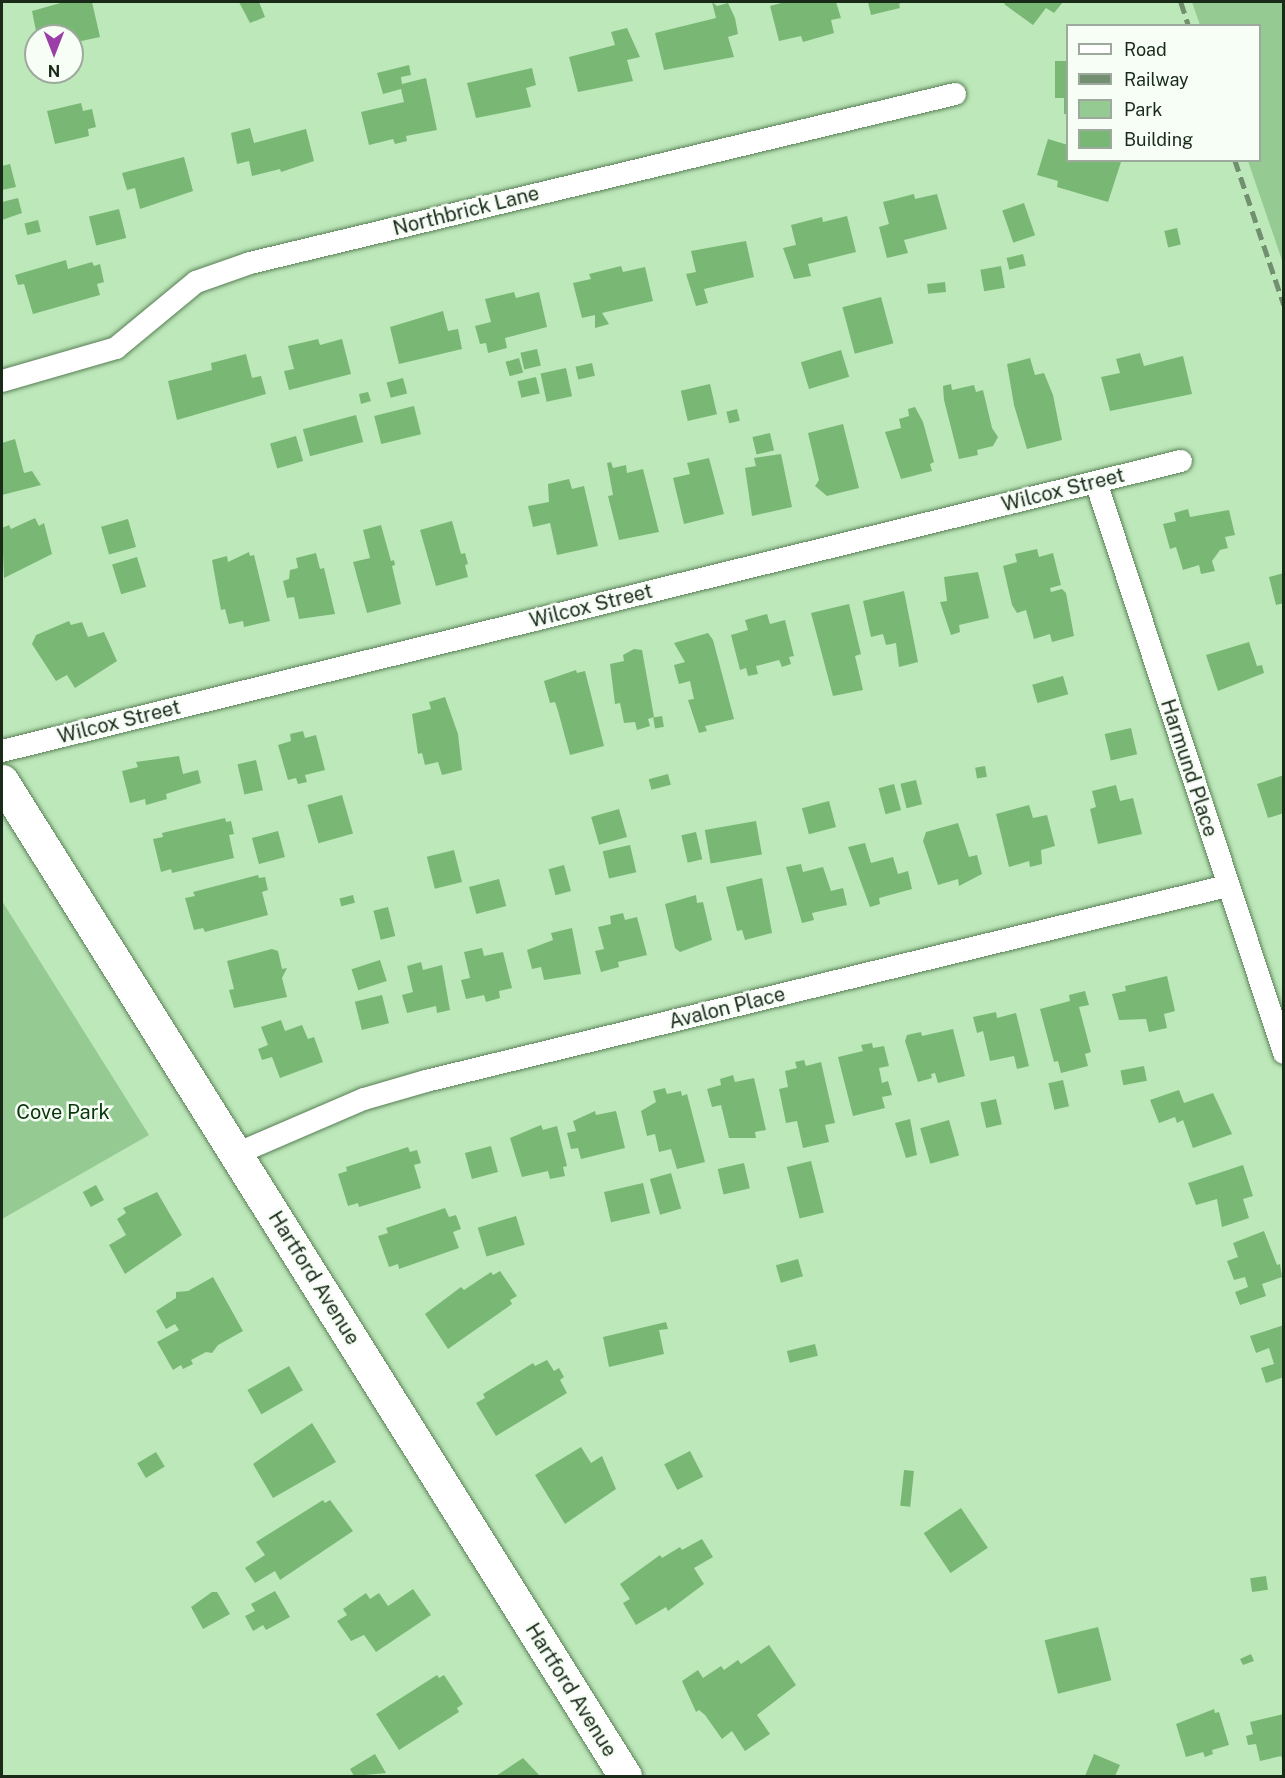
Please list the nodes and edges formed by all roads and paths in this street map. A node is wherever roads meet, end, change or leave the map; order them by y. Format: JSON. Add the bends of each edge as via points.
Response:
{"nodes":[{"id":1,"x":955,"y":93,"type":"dead end"},
{"id":2,"x":2,"y":381,"type":"edge"},
{"id":3,"x":1181,"y":462,"type":"dead end"},
{"id":4,"x":1096,"y":482,"type":"junction"},
{"id":5,"x":2,"y":751,"type":"edge"},
{"id":6,"x":2,"y":781,"type":"edge"},
{"id":7,"x":1227,"y":886,"type":"junction"},
{"id":8,"x":1284,"y":1053,"type":"edge"},
{"id":9,"x":236,"y":1154,"type":"junction"},
{"id":10,"x":625,"y":1776,"type":"edge"}],
"edges":[{"from":1,"to":2,"type":"street","name":"Northbrick Lane","via":[[250,263],[196,282],[116,348]]},
{"from":3,"to":4,"type":"street","name":"Wilcox Street"},
{"from":4,"to":5,"type":"street","name":"Wilcox Street"},
{"from":4,"to":7,"type":"street","name":"Harmund Place"},
{"from":6,"to":9,"type":"street","name":"Hartford Avenue"},
{"from":7,"to":8,"type":"street","name":"Harmund Place"},
{"from":7,"to":9,"type":"street","name":"Avalon Place","via":[[426,1081],[364,1099]]},
{"from":9,"to":10,"type":"street","name":"Hartford Avenue"}]}
